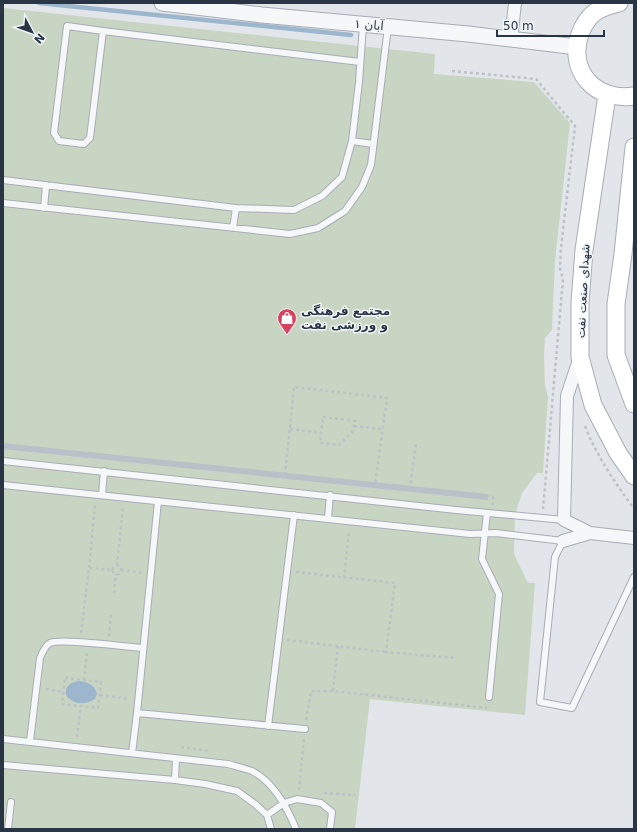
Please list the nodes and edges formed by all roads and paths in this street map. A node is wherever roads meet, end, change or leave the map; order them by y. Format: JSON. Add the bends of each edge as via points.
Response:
{"nodes":[{"id":1,"x":162,"y":3,"type":"edge"},
{"id":2,"x":515,"y":3,"type":"edge"},
{"id":3,"x":625,"y":3,"type":"edge"},
{"id":4,"x":611,"y":4,"type":"edge"},
{"id":5,"x":634,"y":4,"type":"edge"},
{"id":6,"x":363,"y":25,"type":"junction"},
{"id":7,"x":388,"y":27,"type":"junction"},
{"id":8,"x":103,"y":31,"type":"junction"},
{"id":9,"x":511,"y":39,"type":"junction"},
{"id":10,"x":577,"y":47,"type":"junction"},
{"id":11,"x":360,"y":62,"type":"junction"},
{"id":12,"x":452,"y":71,"type":"dead end"},
{"id":13,"x":607,"y":95,"type":"junction"},
{"id":14,"x":634,"y":96,"type":"edge"},
{"id":15,"x":352,"y":141,"type":"junction"},
{"id":16,"x":373,"y":144,"type":"junction"},
{"id":17,"x":634,"y":147,"type":"edge"},
{"id":18,"x":3,"y":180,"type":"edge"},
{"id":19,"x":46,"y":184,"type":"junction"},
{"id":20,"x":3,"y":203,"type":"edge"},
{"id":21,"x":44,"y":208,"type":"junction"},
{"id":22,"x":236,"y":208,"type":"junction"},
{"id":23,"x":233,"y":228,"type":"junction"},
{"id":24,"x":580,"y":357,"type":"junction"},
{"id":25,"x":553,"y":396,"type":"junction"},
{"id":26,"x":568,"y":396,"type":"junction"},
{"id":27,"x":634,"y":404,"type":"edge"},
{"id":28,"x":354,"y":426,"type":"junction"},
{"id":29,"x":585,"y":426,"type":"dead end"},
{"id":30,"x":290,"y":429,"type":"junction"},
{"id":31,"x":382,"y":429,"type":"junction"},
{"id":32,"x":321,"y":433,"type":"junction"},
{"id":33,"x":416,"y":444,"type":"dead end"},
{"id":34,"x":3,"y":446,"type":"edge"},
{"id":35,"x":3,"y":461,"type":"edge"},
{"id":36,"x":104,"y":471,"type":"junction"},
{"id":37,"x":284,"y":475,"type":"junction"},
{"id":38,"x":634,"y":476,"type":"edge"},
{"id":39,"x":3,"y":485,"type":"edge"},
{"id":40,"x":375,"y":485,"type":"junction"},
{"id":41,"x":410,"y":489,"type":"junction"},
{"id":42,"x":102,"y":495,"type":"junction"},
{"id":43,"x":330,"y":495,"type":"junction"},
{"id":44,"x":373,"y":500,"type":"junction"},
{"id":45,"x":158,"y":501,"type":"junction"},
{"id":46,"x":94,"y":504,"type":"dead end"},
{"id":47,"x":123,"y":507,"type":"dead end"},
{"id":48,"x":634,"y":509,"type":"edge"},
{"id":49,"x":489,"y":513,"type":"junction"},
{"id":50,"x":294,"y":515,"type":"junction"},
{"id":51,"x":328,"y":518,"type":"junction"},
{"id":52,"x":542,"y":518,"type":"junction"},
{"id":53,"x":564,"y":520,"type":"junction"},
{"id":54,"x":349,"y":531,"type":"dead end"},
{"id":55,"x":485,"y":533,"type":"junction"},
{"id":56,"x":590,"y":533,"type":"junction"},
{"id":57,"x":634,"y":538,"type":"edge"},
{"id":58,"x":562,"y":541,"type":"junction"},
{"id":59,"x":117,"y":565,"type":"junction"},
{"id":60,"x":89,"y":568,"type":"junction"},
{"id":61,"x":112,"y":570,"type":"junction"},
{"id":62,"x":121,"y":570,"type":"junction"},
{"id":63,"x":287,"y":572,"type":"junction"},
{"id":64,"x":116,"y":574,"type":"junction"},
{"id":65,"x":151,"y":574,"type":"junction"},
{"id":66,"x":634,"y":577,"type":"edge"},
{"id":67,"x":344,"y":578,"type":"junction"},
{"id":68,"x":114,"y":594,"type":"dead end"},
{"id":69,"x":111,"y":615,"type":"dead end"},
{"id":70,"x":279,"y":638,"type":"junction"},
{"id":71,"x":80,"y":643,"type":"junction"},
{"id":72,"x":89,"y":644,"type":"junction"},
{"id":73,"x":108,"y":645,"type":"junction"},
{"id":74,"x":338,"y":646,"type":"junction"},
{"id":75,"x":143,"y":648,"type":"junction"},
{"id":76,"x":386,"y":652,"type":"junction"},
{"id":77,"x":456,"y":658,"type":"dead end"},
{"id":78,"x":84,"y":680,"type":"junction"},
{"id":79,"x":36,"y":688,"type":"junction"},
{"id":80,"x":63,"y":692,"type":"junction"},
{"id":81,"x":100,"y":695,"type":"junction"},
{"id":82,"x":489,"y":697,"type":"joint"},
{"id":83,"x":138,"y":700,"type":"junction"},
{"id":84,"x":82,"y":706,"type":"junction"},
{"id":85,"x":137,"y":713,"type":"junction"},
{"id":86,"x":268,"y":726,"type":"junction"},
{"id":87,"x":305,"y":730,"type":"dead end"},
{"id":88,"x":77,"y":738,"type":"dead end"},
{"id":89,"x":3,"y":739,"type":"edge"},
{"id":90,"x":30,"y":742,"type":"junction"},
{"id":91,"x":132,"y":753,"type":"junction"},
{"id":92,"x":176,"y":758,"type":"junction"},
{"id":93,"x":3,"y":765,"type":"edge"},
{"id":94,"x":175,"y":780,"type":"junction"},
{"id":95,"x":11,"y":802,"type":"dead end"},
{"id":96,"x":284,"y":803,"type":"junction"},
{"id":97,"x":267,"y":815,"type":"junction"},
{"id":98,"x":8,"y":829,"type":"edge"},
{"id":99,"x":271,"y":829,"type":"edge"},
{"id":100,"x":296,"y":829,"type":"edge"},
{"id":101,"x":330,"y":829,"type":"edge"}],
"edges":[{"from":1,"to":6,"type":"street","name":"آبان ۱"},
{"from":2,"to":9,"type":"street"},
{"from":3,"to":5,"type":"main road"},
{"from":4,"to":10,"type":"main road","via":[[593,14],[583,26]]},
{"from":6,"to":7,"type":"street","name":"آبان ۱"},
{"from":6,"to":11,"type":"lane"},
{"from":7,"to":9,"type":"street","name":"آبان ۱"},
{"from":7,"to":16,"type":"lane"},
{"from":8,"to":8,"type":"lane","via":[[67,26],[54,133],[59,141],[84,144],[90,138]]},
{"from":8,"to":11,"type":"lane"},
{"from":9,"to":10,"type":"street","name":"آبان ۱"},
{"from":10,"to":13,"type":"main road","via":[[577,58],[582,74],[593,86]]},
{"from":11,"to":15,"type":"lane"},
{"from":12,"to":25,"type":"path","via":[[536,79],[575,126],[561,248],[560,268],[563,279]]},
{"from":13,"to":14,"type":"main road","via":[[623,98]]},
{"from":13,"to":24,"type":"main road","name":"شهدای صنعت نفت","via":[[584,250],[580,303]]},
{"from":15,"to":16,"type":"lane"},
{"from":15,"to":22,"type":"lane","via":[[342,177],[322,196],[294,210]]},
{"from":16,"to":23,"type":"lane","via":[[371,165],[362,187],[345,211],[318,228],[290,234]]},
{"from":17,"to":27,"type":"main road","via":[[616,304],[616,355]]},
{"from":18,"to":19,"type":"lane"},
{"from":19,"to":21,"type":"lane"},
{"from":19,"to":22,"type":"lane"},
{"from":20,"to":21,"type":"lane"},
{"from":21,"to":23,"type":"lane"},
{"from":22,"to":23,"type":"lane"},
{"from":24,"to":26,"type":"street"},
{"from":24,"to":38,"type":"main road","name":"شهدای صنعت نفت","via":[[592,405],[618,453]]},
{"from":25,"to":26,"type":"path"},
{"from":25,"to":52,"type":"path"},
{"from":26,"to":53,"type":"street"},
{"from":28,"to":31,"type":"path"},
{"from":28,"to":32,"type":"path","via":[[355,421],[323,417]]},
{"from":28,"to":32,"type":"path","via":[[353,431],[340,445],[320,443]]},
{"from":29,"to":48,"type":"path","via":[[606,469]]},
{"from":30,"to":31,"type":"path","via":[[294,387],[387,398]]},
{"from":30,"to":32,"type":"path"},
{"from":30,"to":37,"type":"path"},
{"from":31,"to":40,"type":"path"},
{"from":33,"to":41,"type":"path"},
{"from":34,"to":37,"type":"path"},
{"from":35,"to":36,"type":"lane"},
{"from":36,"to":42,"type":"lane"},
{"from":36,"to":43,"type":"lane"},
{"from":37,"to":40,"type":"path"},
{"from":39,"to":42,"type":"lane"},
{"from":40,"to":41,"type":"path"},
{"from":40,"to":44,"type":"path"},
{"from":41,"to":49,"type":"path","via":[[493,497]]},
{"from":42,"to":45,"type":"lane"},
{"from":43,"to":44,"type":"lane"},
{"from":43,"to":51,"type":"lane"},
{"from":44,"to":49,"type":"lane"},
{"from":45,"to":50,"type":"lane"},
{"from":45,"to":65,"type":"lane"},
{"from":46,"to":60,"type":"path"},
{"from":47,"to":59,"type":"path"},
{"from":49,"to":52,"type":"lane"},
{"from":49,"to":55,"type":"lane"},
{"from":50,"to":51,"type":"lane"},
{"from":50,"to":63,"type":"lane"},
{"from":51,"to":55,"type":"lane","via":[[470,534]]},
{"from":52,"to":53,"type":"lane"},
{"from":53,"to":56,"type":"street"},
{"from":54,"to":67,"type":"path"},
{"from":55,"to":58,"type":"lane","via":[[496,532]]},
{"from":55,"to":82,"type":"lane","via":[[482,558],[499,594]]},
{"from":56,"to":57,"type":"street"},
{"from":56,"to":58,"type":"street"},
{"from":58,"to":66,"type":"lane","via":[[555,557],[540,702],[572,708]]},
{"from":59,"to":61,"type":"path"},
{"from":59,"to":62,"type":"path"},
{"from":60,"to":61,"type":"path"},
{"from":60,"to":71,"type":"path"},
{"from":61,"to":64,"type":"path"},
{"from":62,"to":64,"type":"path"},
{"from":62,"to":65,"type":"path"},
{"from":63,"to":67,"type":"path"},
{"from":63,"to":70,"type":"lane"},
{"from":64,"to":68,"type":"path"},
{"from":65,"to":75,"type":"lane"},
{"from":67,"to":76,"type":"path","via":[[394,583]]},
{"from":69,"to":73,"type":"path"},
{"from":70,"to":74,"type":"path"},
{"from":70,"to":86,"type":"lane"},
{"from":71,"to":72,"type":"lane"},
{"from":71,"to":79,"type":"lane","via":[[51,642],[46,647],[40,658]]},
{"from":72,"to":73,"type":"lane"},
{"from":72,"to":78,"type":"path"},
{"from":73,"to":75,"type":"lane"},
{"from":74,"to":76,"type":"path"},
{"from":74,"to":82,"type":"path","via":[[332,692],[488,708]]},
{"from":75,"to":83,"type":"lane"},
{"from":76,"to":77,"type":"path"},
{"from":78,"to":80,"type":"path","via":[[65,678]]},
{"from":78,"to":81,"type":"path","via":[[101,682]]},
{"from":79,"to":80,"type":"path"},
{"from":79,"to":90,"type":"lane"},
{"from":80,"to":84,"type":"path","via":[[62,704]]},
{"from":81,"to":83,"type":"path"},
{"from":81,"to":84,"type":"path","via":[[98,708]]},
{"from":83,"to":85,"type":"lane"},
{"from":84,"to":88,"type":"path"},
{"from":85,"to":86,"type":"lane"},
{"from":85,"to":91,"type":"lane"},
{"from":86,"to":87,"type":"lane"},
{"from":89,"to":90,"type":"lane"},
{"from":90,"to":91,"type":"lane"},
{"from":91,"to":92,"type":"lane"},
{"from":92,"to":94,"type":"lane"},
{"from":92,"to":96,"type":"lane","via":[[228,764],[252,771],[271,785]]},
{"from":93,"to":94,"type":"lane"},
{"from":94,"to":97,"type":"lane","via":[[237,791]]},
{"from":95,"to":98,"type":"lane"},
{"from":96,"to":97,"type":"lane"},
{"from":96,"to":100,"type":"lane"},
{"from":96,"to":101,"type":"lane","via":[[297,799],[321,803],[332,812]]},
{"from":97,"to":99,"type":"lane"}]}
